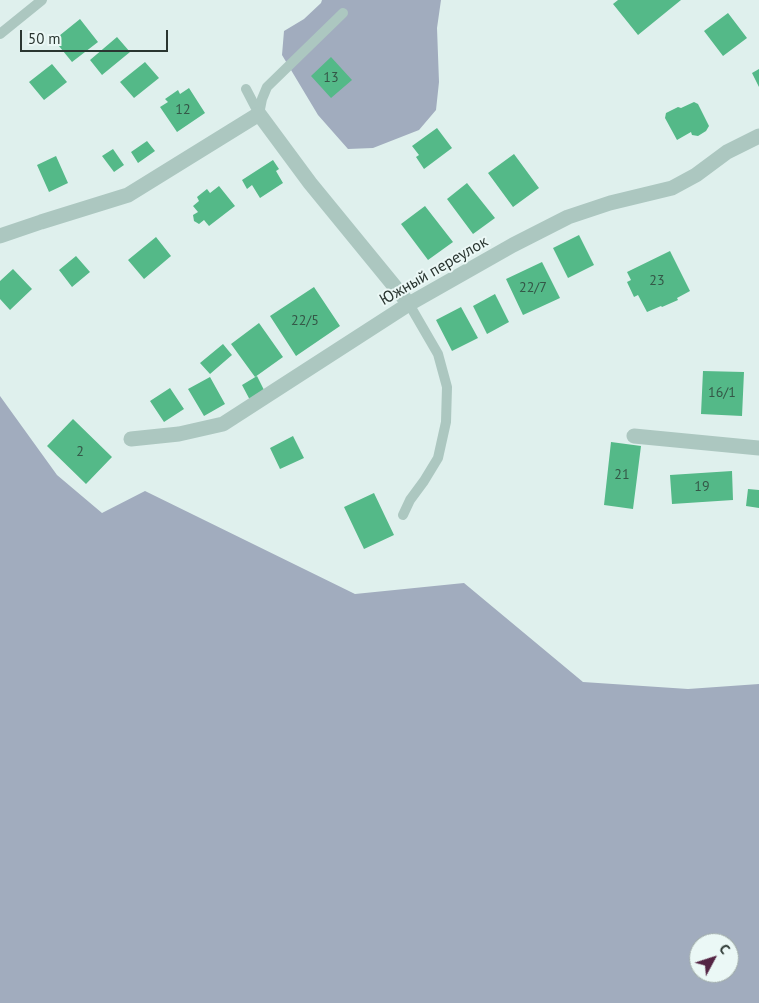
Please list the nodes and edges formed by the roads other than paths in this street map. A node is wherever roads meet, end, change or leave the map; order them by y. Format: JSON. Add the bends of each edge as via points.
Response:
{"nodes":[{"id":1,"x":42,"y":0,"type":"edge"},
{"id":2,"x":343,"y":13,"type":"dead end"},
{"id":3,"x":0,"y":34,"type":"edge"},
{"id":4,"x":246,"y":89,"type":"dead end"},
{"id":5,"x":259,"y":114,"type":"junction"},
{"id":6,"x":759,"y":136,"type":"edge"},
{"id":7,"x":0,"y":236,"type":"edge"},
{"id":8,"x":409,"y":304,"type":"junction"},
{"id":9,"x":634,"y":436,"type":"dead end"},
{"id":10,"x":131,"y":439,"type":"dead end"},
{"id":11,"x":759,"y":448,"type":"edge"},
{"id":12,"x":402,"y":515,"type":"dead end"}],
"edges":[{"from":1,"to":3,"type":"lane"},
{"from":2,"to":5,"type":"lane","via":[[267,87]]},
{"from":4,"to":5,"type":"lane"},
{"from":5,"to":7,"type":"street","via":[[128,195]]},
{"from":5,"to":8,"type":"street","via":[[310,183]]},
{"from":6,"to":8,"type":"street","name":"Южный переулок","via":[[727,152],[672,188],[568,217]]},
{"from":8,"to":10,"type":"street","name":"Южный переулок","via":[[223,424],[179,434]]},
{"from":8,"to":12,"type":"lane","via":[[438,354],[447,387],[446,422],[438,458]]},
{"from":9,"to":11,"type":"street"}]}
